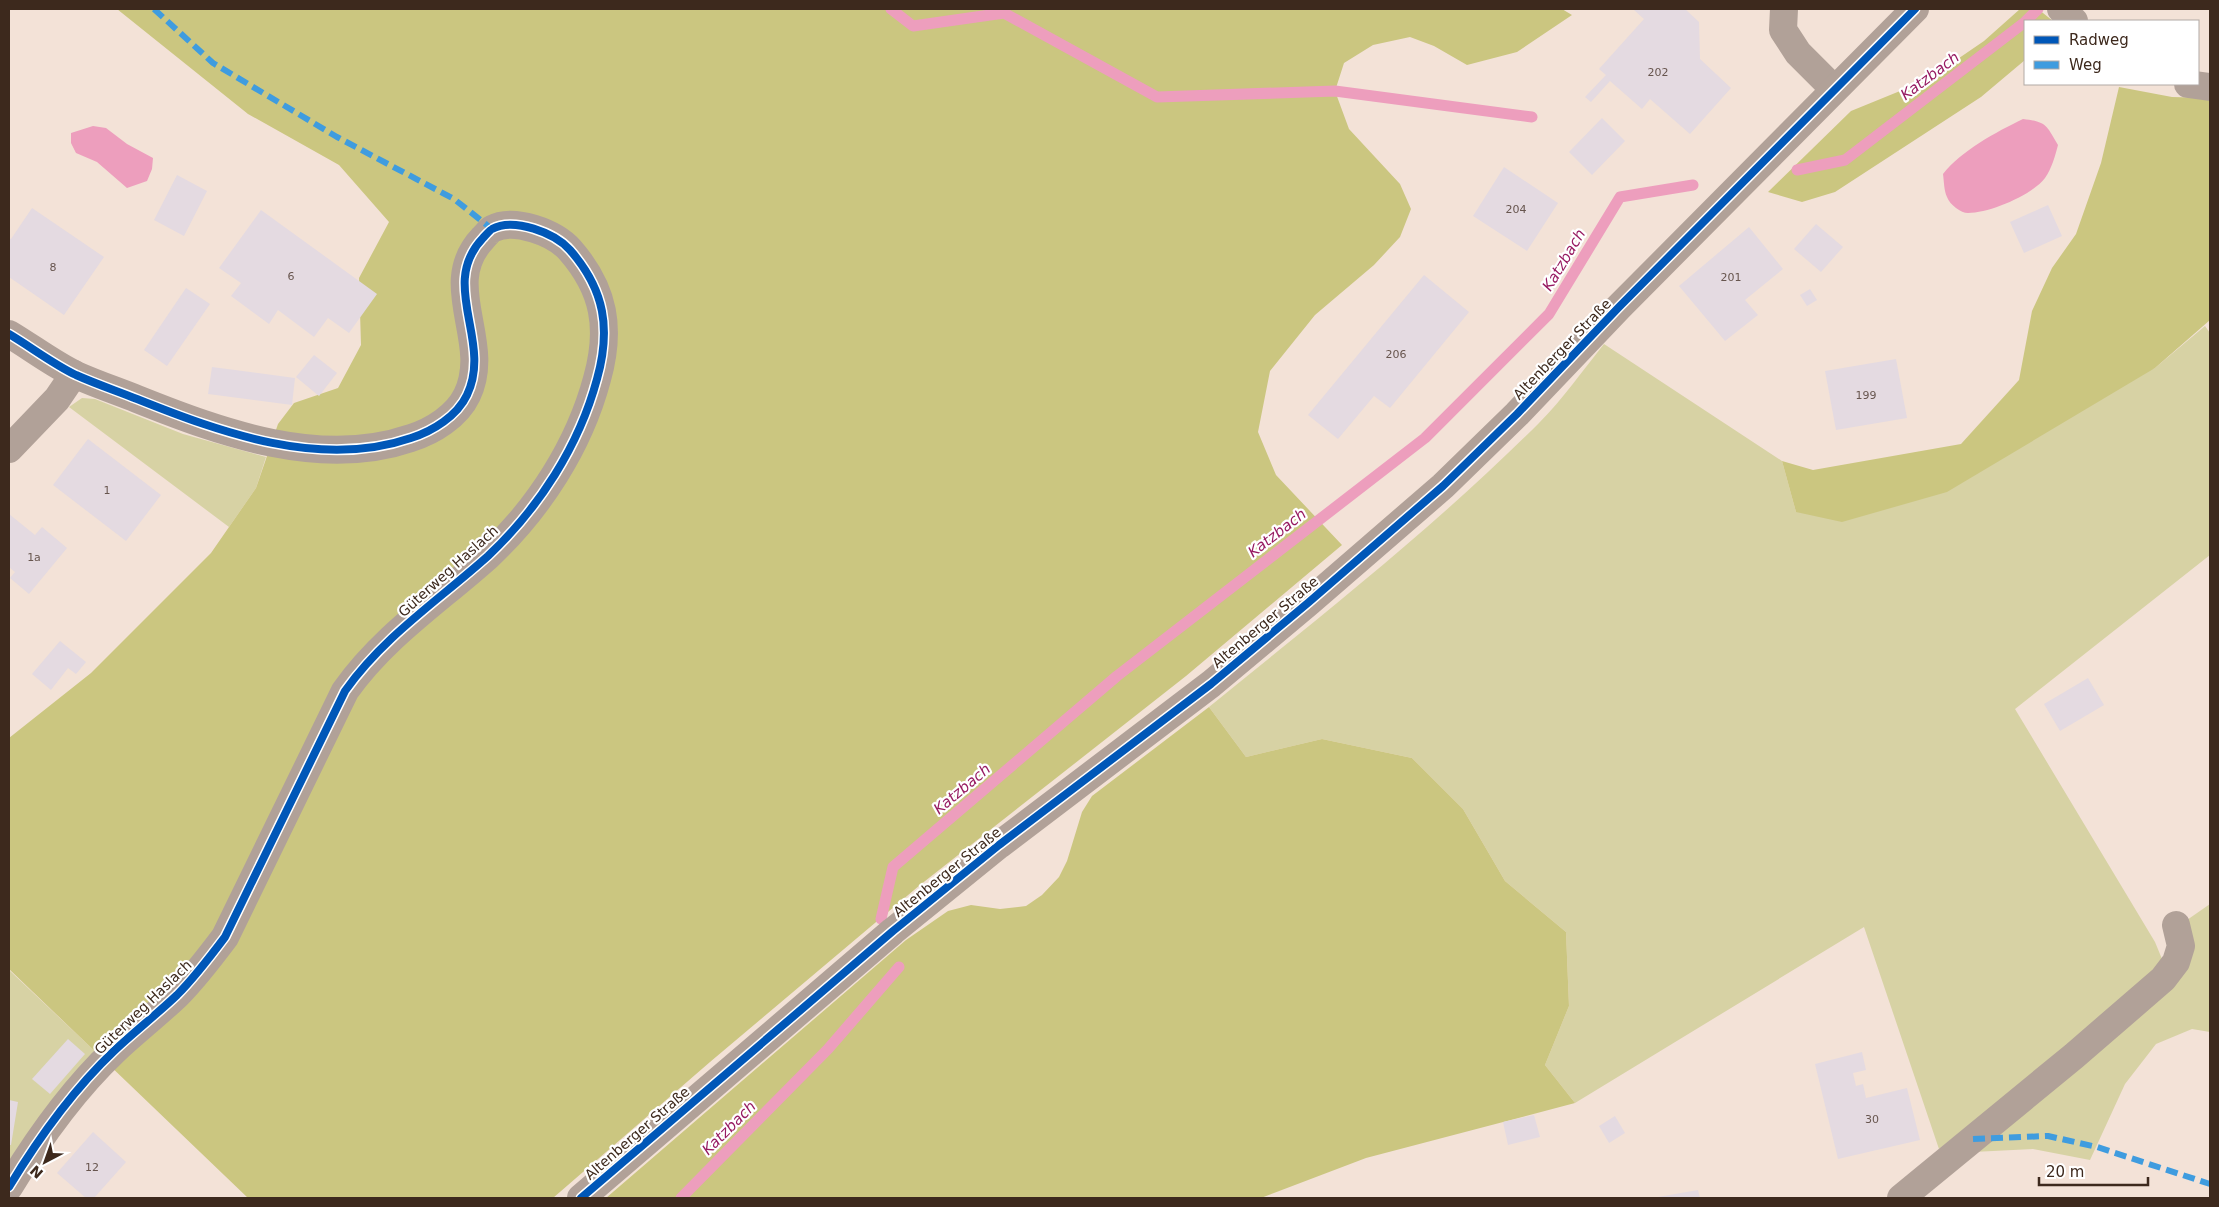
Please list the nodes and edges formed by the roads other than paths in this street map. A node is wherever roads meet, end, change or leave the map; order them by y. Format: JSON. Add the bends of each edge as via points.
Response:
{"nodes":[{"id":1,"x":1784,"y":9,"type":"edge"},
{"id":2,"x":1915,"y":9,"type":"edge"},
{"id":3,"x":2061,"y":9,"type":"edge"},
{"id":4,"x":2073,"y":20,"type":"edge"},
{"id":5,"x":2195,"y":85,"type":"edge"},
{"id":6,"x":2210,"y":87,"type":"edge"},
{"id":7,"x":1834,"y":89,"type":"junction"},
{"id":8,"x":9,"y":334,"type":"edge"},
{"id":9,"x":74,"y":374,"type":"junction"},
{"id":10,"x":9,"y":449,"type":"edge"},
{"id":11,"x":2176,"y":926,"type":"dead end"},
{"id":12,"x":9,"y":1187,"type":"edge"},
{"id":13,"x":581,"y":1198,"type":"edge"},
{"id":14,"x":1901,"y":1198,"type":"edge"}],
"edges":[{"from":1,"to":7,"type":"street","via":[[1783,30],[1798,53]]},
{"from":2,"to":7,"type":"street","name":"Altenberger Straße"},
{"from":3,"to":4,"type":"street"},
{"from":5,"to":6,"type":"street"},
{"from":7,"to":13,"type":"street","name":"Altenberger Straße","via":[[1443,486],[1211,684],[893,931]]},
{"from":8,"to":9,"type":"street","name":"Güterweg Haslach"},
{"from":9,"to":10,"type":"street","via":[[58,398]]},
{"from":9,"to":12,"type":"street","name":"Güterweg Haslach","via":[[224,431],[300,448],[353,451],[402,442],[428,433],[452,415],[467,396],[476,366],[474,338],[463,296],[465,265],[476,246],[492,229],[512,225],[542,231],[567,246],[586,269],[600,301],[605,334],[591,403],[577,437],[551,481],[523,519],[490,554],[363,666],[345,691],[225,937],[176,995],[88,1079],[46,1132]]},
{"from":11,"to":14,"type":"street","via":[[2181,946],[2176,962],[2163,979]]}]}
